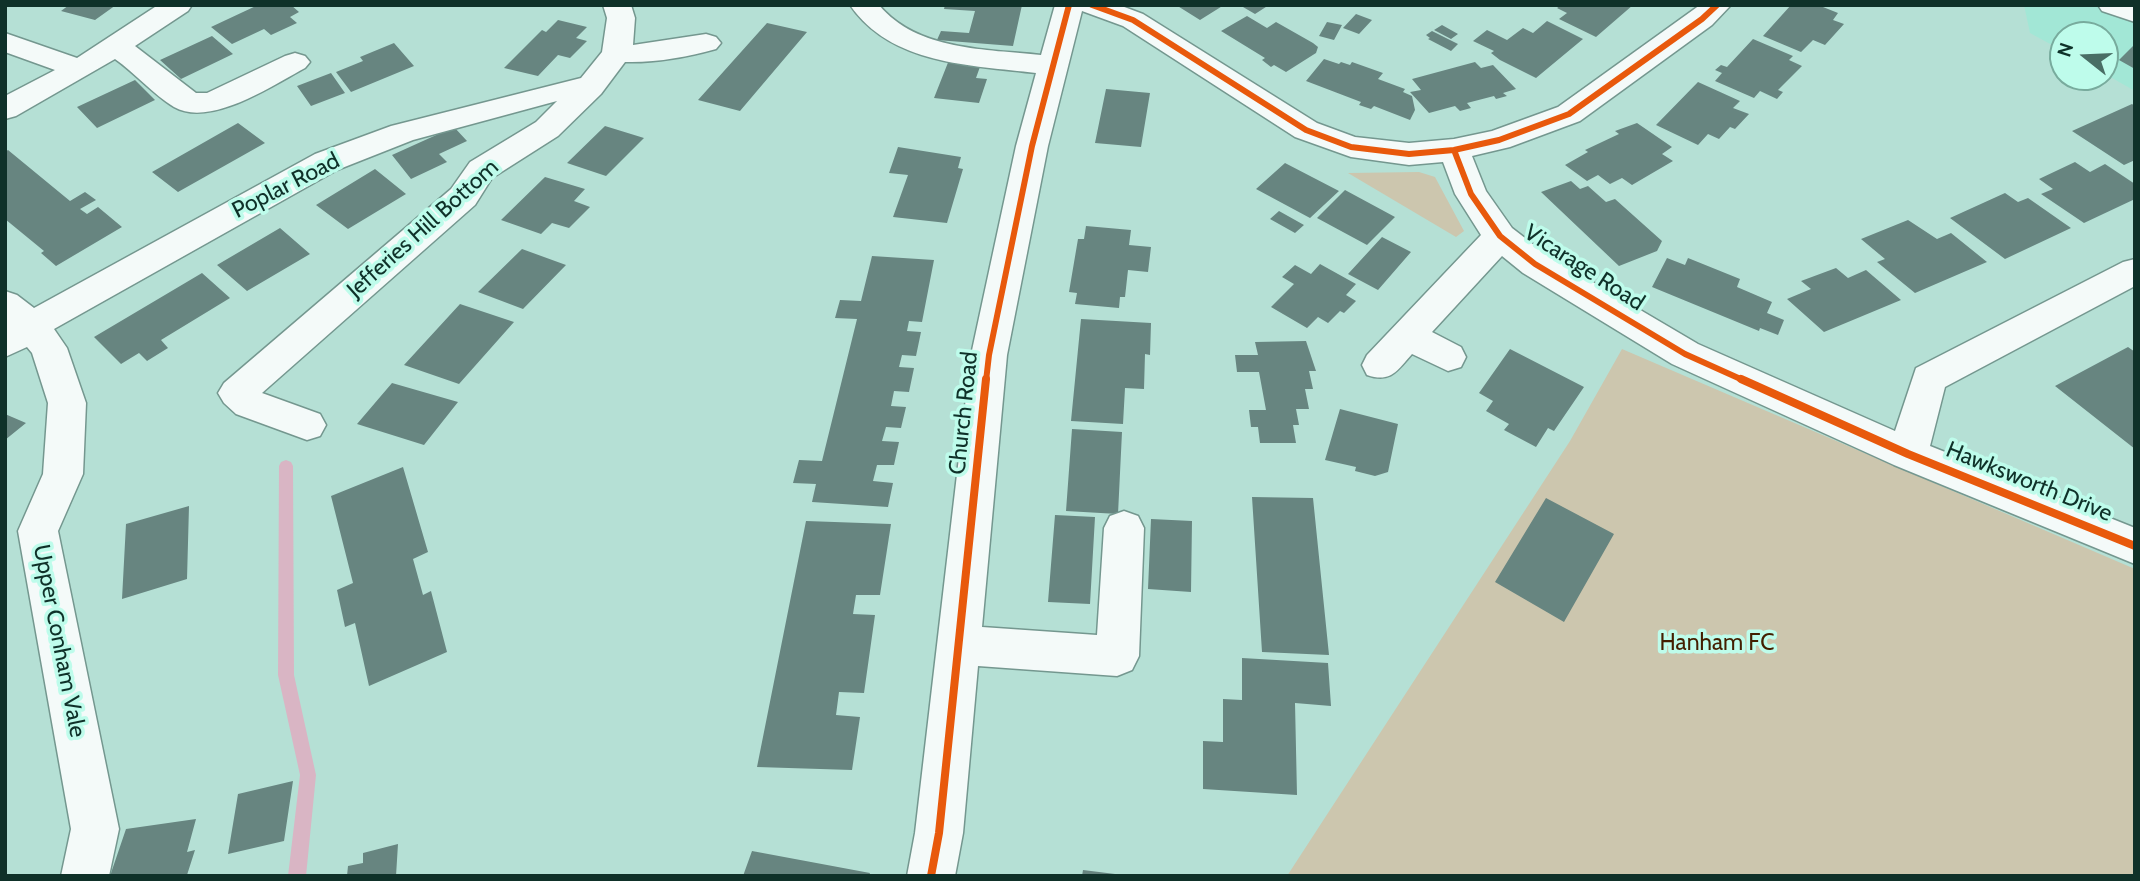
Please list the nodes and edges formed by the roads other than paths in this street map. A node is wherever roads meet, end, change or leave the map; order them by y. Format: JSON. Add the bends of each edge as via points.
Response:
{"nodes":[{"id":1,"x":178,"y":5,"type":"edge"},
{"id":2,"x":617,"y":5,"type":"edge"},
{"id":3,"x":864,"y":5,"type":"edge"},
{"id":4,"x":1069,"y":5,"type":"edge"},
{"id":5,"x":1092,"y":5,"type":"edge"},
{"id":6,"x":1717,"y":5,"type":"edge"},
{"id":7,"x":5,"y":42,"type":"edge"},
{"id":8,"x":706,"y":43,"type":"dead end"},
{"id":9,"x":115,"y":46,"type":"junction"},
{"id":10,"x":617,"y":52,"type":"junction"},
{"id":11,"x":295,"y":62,"type":"dead end"},
{"id":12,"x":1051,"y":65,"type":"junction"},
{"id":13,"x":80,"y":69,"type":"junction"},
{"id":14,"x":590,"y":87,"type":"junction"},
{"id":15,"x":5,"y":109,"type":"edge"},
{"id":16,"x":1454,"y":150,"type":"junction"},
{"id":17,"x":1500,"y":236,"type":"junction"},
{"id":18,"x":2135,"y":271,"type":"edge"},
{"id":19,"x":14,"y":324,"type":"edge"},
{"id":20,"x":1407,"y":335,"type":"junction"},
{"id":21,"x":1448,"y":357,"type":"dead end"},
{"id":22,"x":1380,"y":365,"type":"dead end"},
{"id":23,"x":307,"y":425,"type":"dead end"},
{"id":24,"x":1908,"y":454,"type":"junction"},
{"id":25,"x":1124,"y":528,"type":"dead end"},
{"id":26,"x":2135,"y":546,"type":"edge"},
{"id":27,"x":959,"y":645,"type":"junction"},
{"id":28,"x":935,"y":854,"type":"edge"},
{"id":29,"x":85,"y":876,"type":"edge"}],
"edges":[{"from":1,"to":9,"type":"street"},
{"from":2,"to":10,"type":"street","via":[[621,18]]},
{"from":3,"to":12,"type":"street","via":[[885,28],[918,45]]},
{"from":4,"to":12,"type":"street","name":"Church Road"},
{"from":5,"to":16,"type":"street","via":[[1133,20],[1327,139],[1351,147],[1409,154]]},
{"from":6,"to":16,"type":"street","via":[[1569,114],[1499,140]]},
{"from":7,"to":13,"type":"street"},
{"from":8,"to":10,"type":"street","via":[[643,54]]},
{"from":9,"to":11,"type":"street","via":[[186,101],[201,104]]},
{"from":9,"to":13,"type":"street"},
{"from":10,"to":14,"type":"street","name":"Jefferies Hill Bottom"},
{"from":12,"to":27,"type":"street","name":"Church Road","via":[[989,355]]},
{"from":13,"to":15,"type":"street"},
{"from":14,"to":19,"type":"street","name":"Poplar Road","via":[[571,88],[402,133],[326,162]]},
{"from":14,"to":23,"type":"street","name":"Jefferies Hill Bottom","via":[[547,129],[481,170],[463,197],[237,393],[249,403]]},
{"from":16,"to":17,"type":"street","name":"Vicarage Road","via":[[1471,194]]},
{"from":17,"to":20,"type":"street"},
{"from":17,"to":24,"type":"street","name":"Vicarage Road","via":[[1535,264],[1685,354]]},
{"from":18,"to":24,"type":"street","via":[[1929,378]]},
{"from":19,"to":29,"type":"street","name":"Upper Conham Vale","via":[[49,348],[67,403],[63,474],[38,531],[95,829]]},
{"from":20,"to":21,"type":"street"},
{"from":20,"to":22,"type":"street"},
{"from":24,"to":26,"type":"street","name":"Hawksworth Drive"},
{"from":25,"to":27,"type":"street","via":[[1117,656]]},
{"from":27,"to":28,"type":"street","name":"Church Road"}]}
